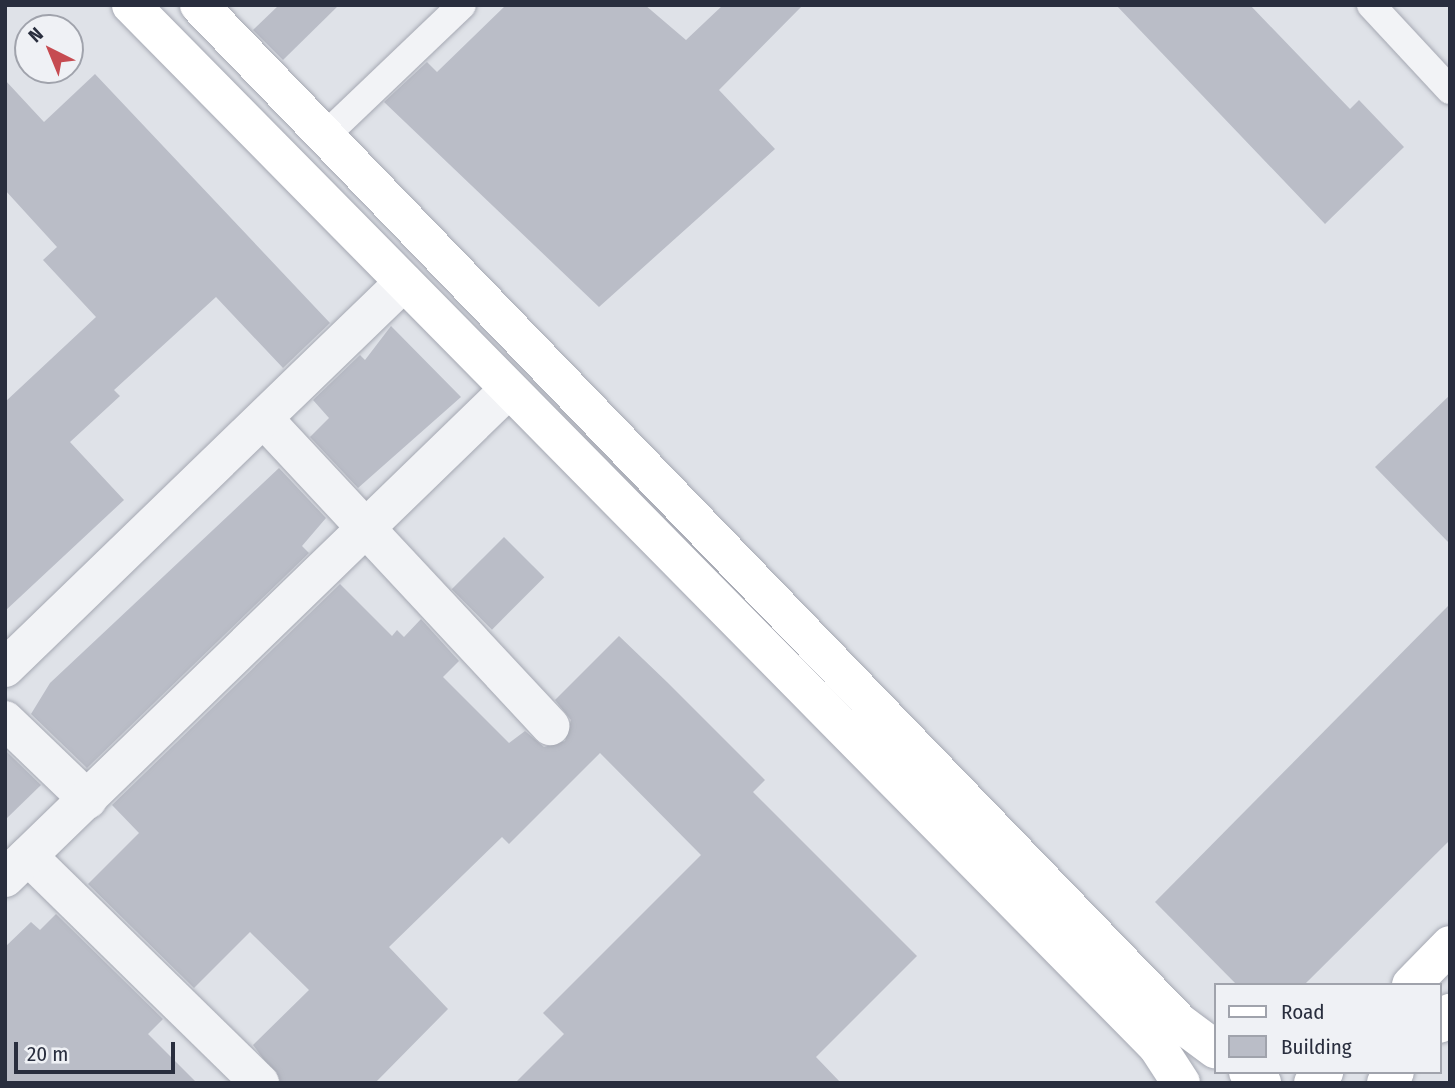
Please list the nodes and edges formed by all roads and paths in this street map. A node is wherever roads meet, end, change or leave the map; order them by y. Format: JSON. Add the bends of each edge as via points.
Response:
{"nodes":[{"id":1,"x":131,"y":5,"type":"edge"},
{"id":2,"x":199,"y":5,"type":"edge"},
{"id":3,"x":462,"y":5,"type":"edge"},
{"id":4,"x":1371,"y":5,"type":"edge"},
{"id":5,"x":1450,"y":90,"type":"edge"},
{"id":6,"x":328,"y":133,"type":"junction"},
{"id":7,"x":404,"y":282,"type":"junction"},
{"id":8,"x":509,"y":389,"type":"junction"},
{"id":9,"x":264,"y":419,"type":"junction"},
{"id":10,"x":365,"y":528,"type":"junction"},
{"id":11,"x":5,"y":668,"type":"edge"},
{"id":12,"x":5,"y":720,"type":"edge"},
{"id":13,"x":550,"y":726,"type":"dead end"},
{"id":14,"x":88,"y":800,"type":"junction"},
{"id":15,"x":17,"y":867,"type":"edge"},
{"id":16,"x":1450,"y":945,"type":"edge"},
{"id":17,"x":1413,"y":983,"type":"edge"},
{"id":18,"x":1214,"y":1048,"type":"edge"},
{"id":19,"x":260,"y":1083,"type":"edge"},
{"id":20,"x":1181,"y":1083,"type":"edge"}],
"edges":[{"from":1,"to":7,"type":"street"},
{"from":2,"to":6,"type":"street"},
{"from":3,"to":6,"type":"lane"},
{"from":4,"to":5,"type":"lane"},
{"from":6,"to":18,"type":"street","via":[[1180,1023]]},
{"from":7,"to":8,"type":"street"},
{"from":7,"to":9,"type":"street"},
{"from":8,"to":10,"type":"street"},
{"from":8,"to":20,"type":"street","via":[[1157,1046]]},
{"from":9,"to":10,"type":"street"},
{"from":9,"to":11,"type":"street"},
{"from":10,"to":13,"type":"street"},
{"from":10,"to":14,"type":"street"},
{"from":12,"to":14,"type":"street"},
{"from":14,"to":15,"type":"street"},
{"from":15,"to":19,"type":"street"},
{"from":16,"to":17,"type":"street"}]}
